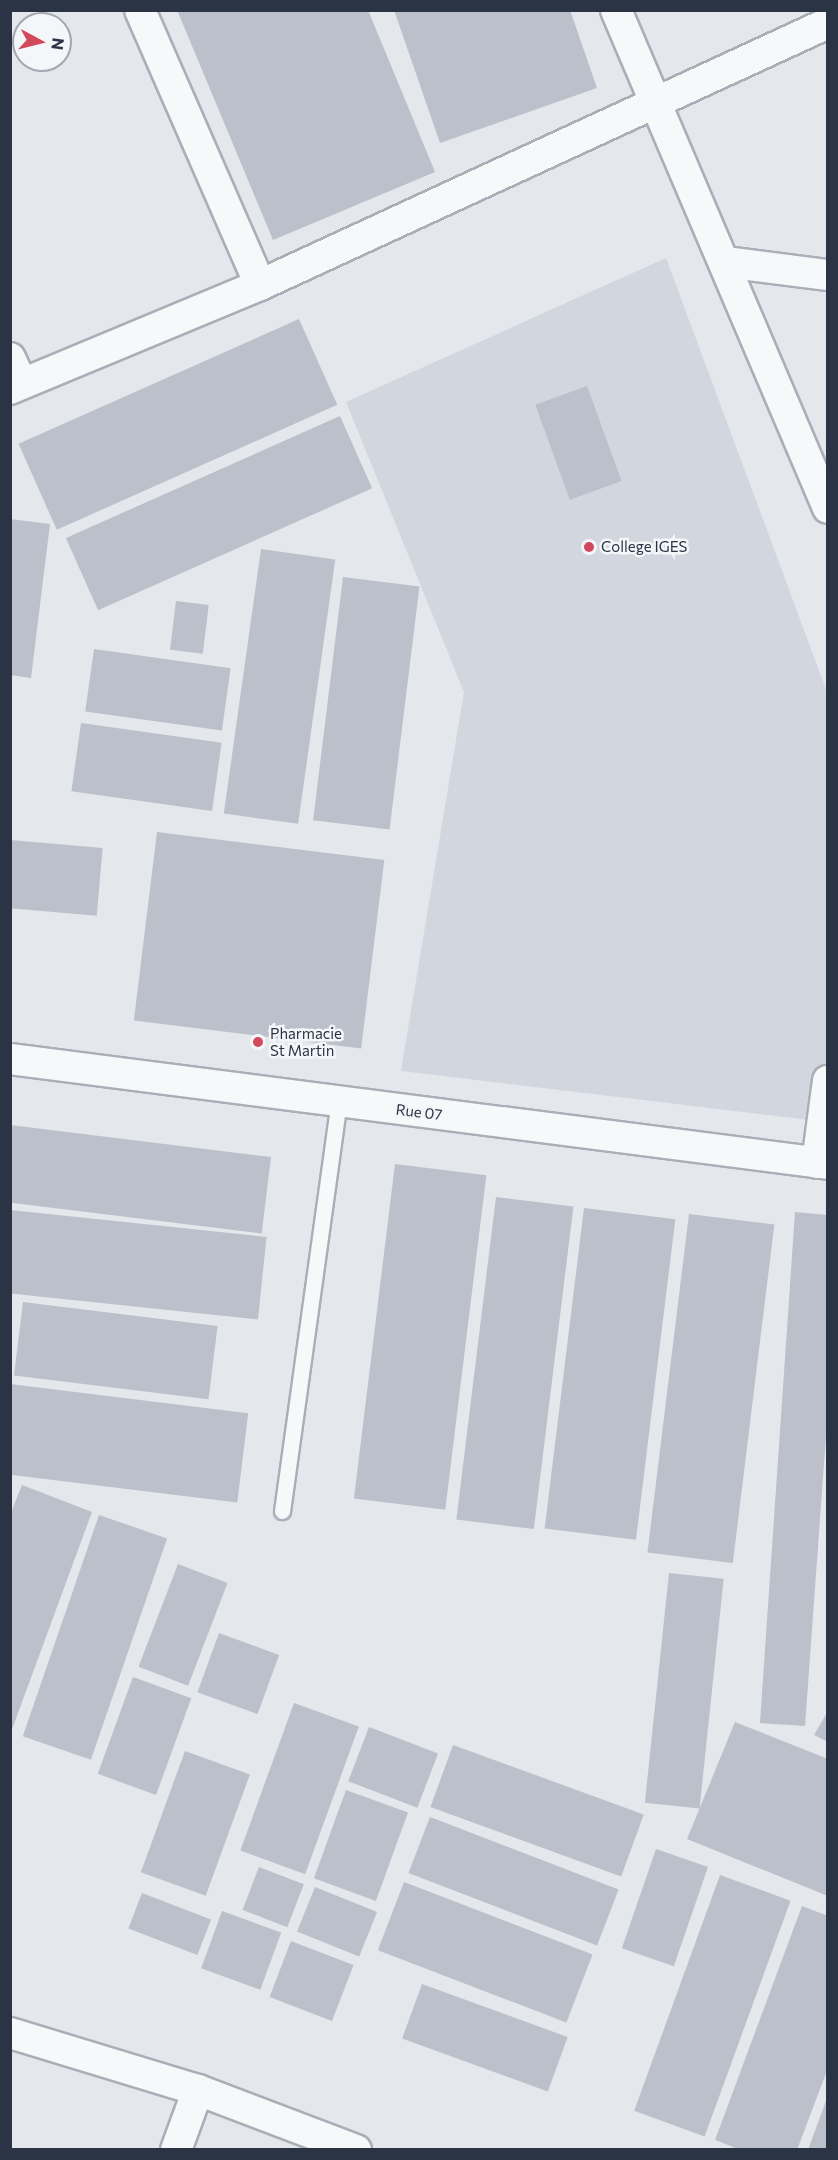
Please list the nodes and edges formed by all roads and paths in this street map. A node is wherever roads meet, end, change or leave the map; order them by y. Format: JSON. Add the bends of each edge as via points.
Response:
{"nodes":[{"id":1,"x":140,"y":10,"type":"edge"},
{"id":2,"x":616,"y":10,"type":"edge"},
{"id":3,"x":828,"y":23,"type":"edge"},
{"id":4,"x":654,"y":108,"type":"junction"},
{"id":5,"x":725,"y":262,"type":"junction"},
{"id":6,"x":828,"y":275,"type":"edge"},
{"id":7,"x":260,"y":285,"type":"junction"},
{"id":8,"x":14,"y":376,"type":"edge"},
{"id":9,"x":828,"y":508,"type":"edge"},
{"id":10,"x":10,"y":1059,"type":"edge"},
{"id":11,"x":828,"y":1081,"type":"edge"},
{"id":12,"x":339,"y":1102,"type":"junction"},
{"id":13,"x":822,"y":1163,"type":"edge"},
{"id":14,"x":282,"y":1511,"type":"dead end"},
{"id":15,"x":10,"y":2033,"type":"edge"},
{"id":16,"x":198,"y":2090,"type":"junction"},
{"id":17,"x":176,"y":2150,"type":"edge"},
{"id":18,"x":356,"y":2150,"type":"edge"}],
"edges":[{"from":1,"to":7,"type":"street"},
{"from":2,"to":4,"type":"street"},
{"from":3,"to":4,"type":"street"},
{"from":4,"to":5,"type":"street"},
{"from":4,"to":7,"type":"street"},
{"from":5,"to":6,"type":"street"},
{"from":5,"to":9,"type":"street"},
{"from":7,"to":8,"type":"street"},
{"from":10,"to":12,"type":"street","name":"Rue 07"},
{"from":11,"to":13,"type":"street"},
{"from":12,"to":13,"type":"street","name":"Rue 07"},
{"from":12,"to":14,"type":"lane"},
{"from":15,"to":16,"type":"street"},
{"from":16,"to":17,"type":"street"},
{"from":16,"to":18,"type":"street"}]}
